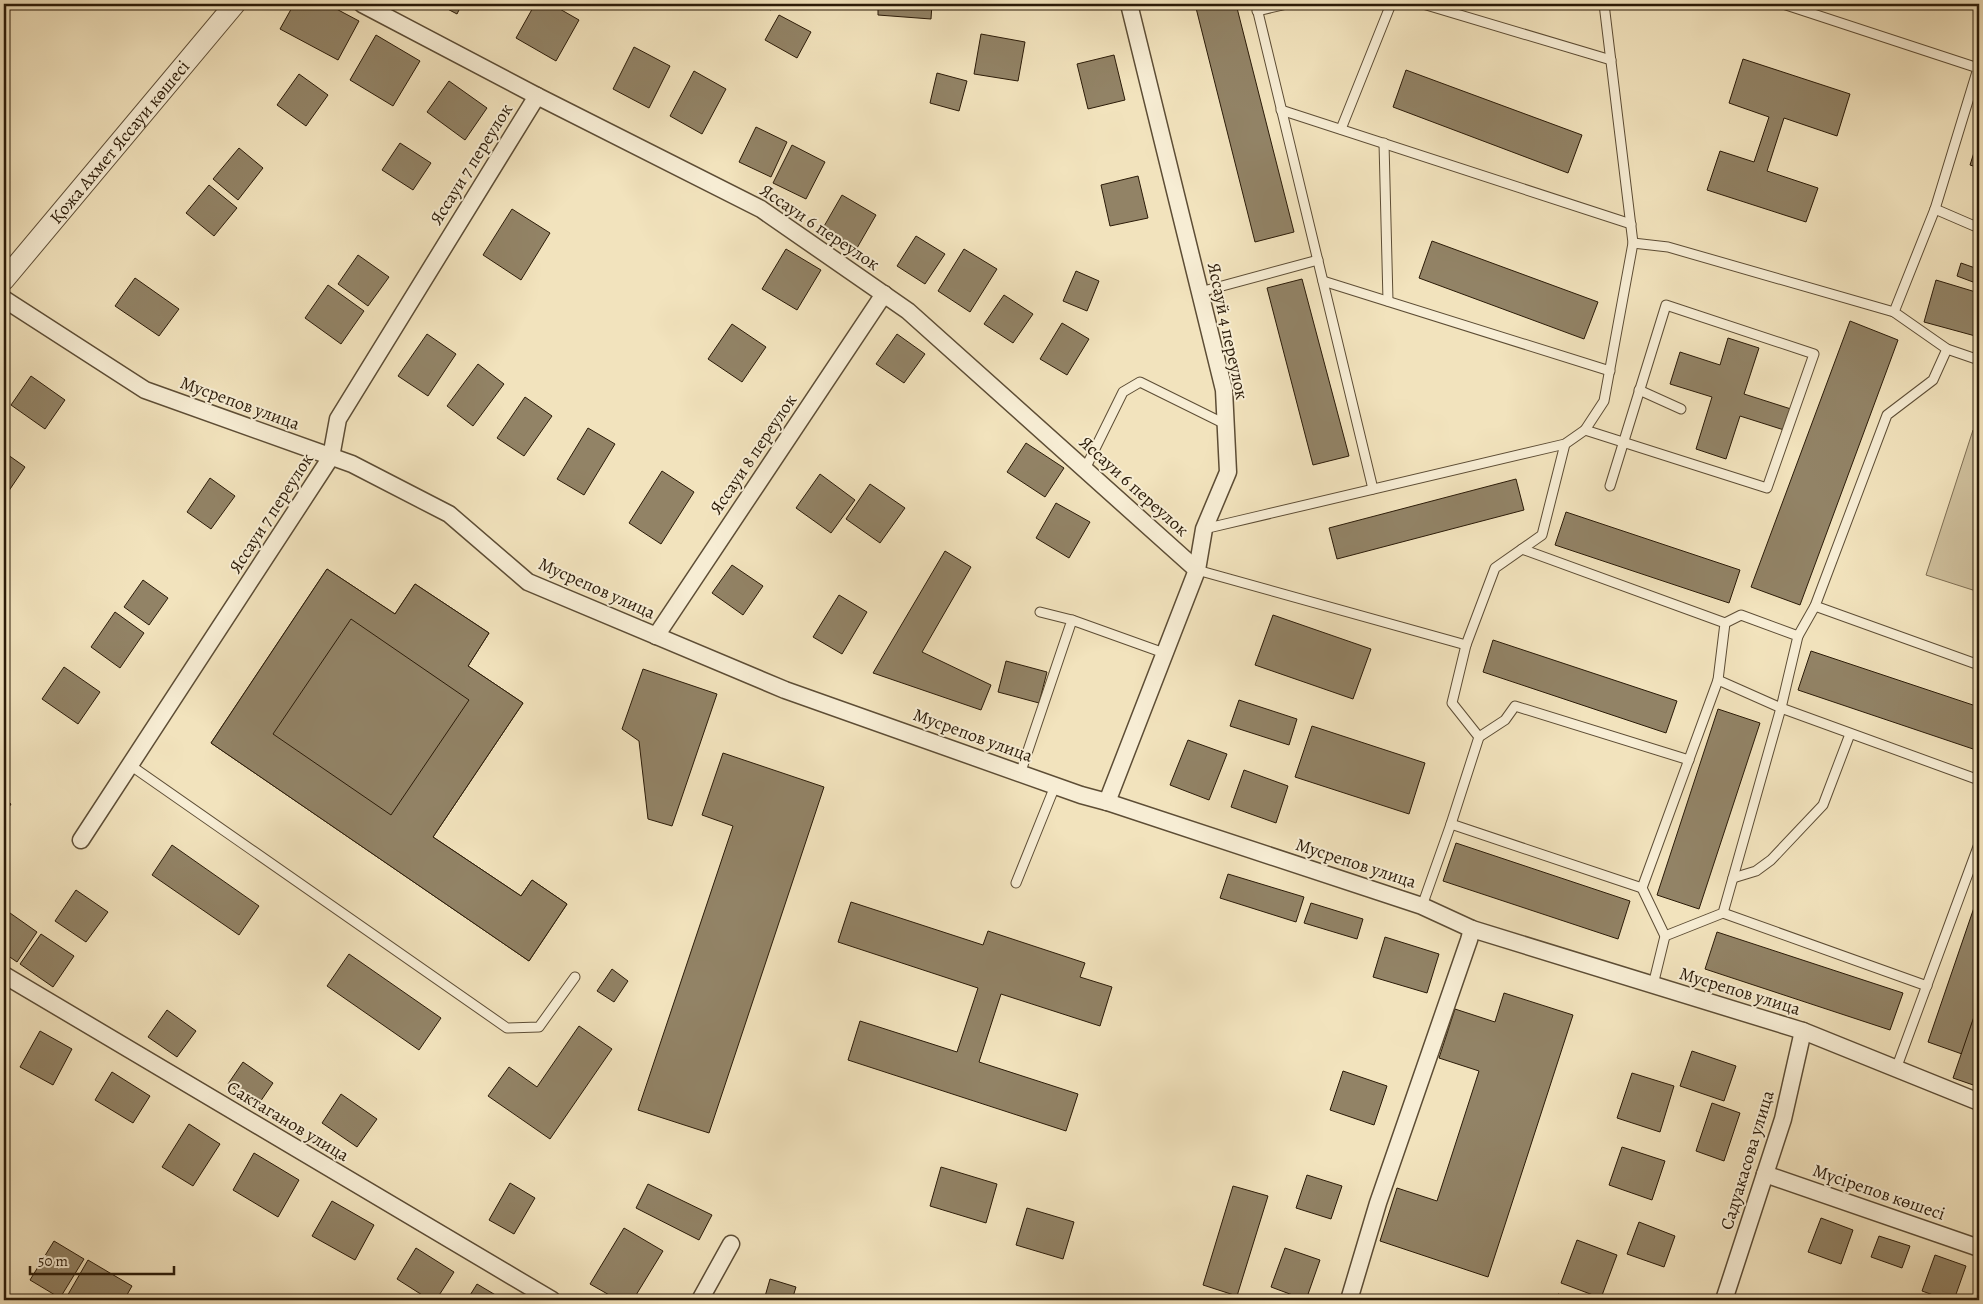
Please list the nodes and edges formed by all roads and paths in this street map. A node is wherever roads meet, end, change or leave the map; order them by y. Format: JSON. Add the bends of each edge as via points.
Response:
{"nodes":[{"id":1,"x":235,"y":4,"type":"edge"},
{"id":2,"x":362,"y":4,"type":"edge"},
{"id":3,"x":1128,"y":4,"type":"edge"},
{"id":4,"x":1287,"y":4,"type":"edge"},
{"id":5,"x":1391,"y":4,"type":"edge"},
{"id":6,"x":1424,"y":4,"type":"edge"},
{"id":7,"x":1604,"y":4,"type":"edge"},
{"id":8,"x":1783,"y":4,"type":"edge"},
{"id":9,"x":1257,"y":7,"type":"edge"},
{"id":10,"x":1611,"y":60,"type":"junction"},
{"id":11,"x":1979,"y":66,"type":"edge"},
{"id":12,"x":537,"y":96,"type":"junction"},
{"id":13,"x":1282,"y":110,"type":"junction"},
{"id":14,"x":1341,"y":129,"type":"junction"},
{"id":15,"x":1384,"y":143,"type":"junction"},
{"id":16,"x":1935,"y":209,"type":"junction"},
{"id":17,"x":1631,"y":224,"type":"junction"},
{"id":18,"x":1979,"y":228,"type":"edge"},
{"id":19,"x":1633,"y":243,"type":"junction"},
{"id":20,"x":1318,"y":260,"type":"junction"},
{"id":21,"x":4,"y":280,"type":"edge"},
{"id":22,"x":1323,"y":280,"type":"junction"},
{"id":23,"x":1200,"y":292,"type":"junction"},
{"id":24,"x":884,"y":294,"type":"junction"},
{"id":25,"x":4,"y":299,"type":"edge"},
{"id":26,"x":1388,"y":301,"type":"junction"},
{"id":27,"x":1894,"y":312,"type":"junction"},
{"id":28,"x":1948,"y":349,"type":"junction"},
{"id":29,"x":1979,"y":360,"type":"edge"},
{"id":30,"x":1610,"y":371,"type":"junction"},
{"id":31,"x":1639,"y":390,"type":"junction"},
{"id":32,"x":1681,"y":409,"type":"dead end"},
{"id":33,"x":1226,"y":424,"type":"junction"},
{"id":34,"x":1586,"y":430,"type":"junction"},
{"id":35,"x":1623,"y":442,"type":"junction"},
{"id":36,"x":1565,"y":444,"type":"junction"},
{"id":37,"x":331,"y":457,"type":"junction"},
{"id":38,"x":1085,"y":469,"type":"junction"},
{"id":39,"x":1610,"y":486,"type":"dead end"},
{"id":40,"x":1373,"y":489,"type":"junction"},
{"id":41,"x":1204,"y":529,"type":"junction"},
{"id":42,"x":1522,"y":549,"type":"junction"},
{"id":43,"x":1197,"y":570,"type":"junction"},
{"id":44,"x":1815,"y":606,"type":"junction"},
{"id":45,"x":1040,"y":612,"type":"dead end"},
{"id":46,"x":1072,"y":620,"type":"junction"},
{"id":47,"x":1725,"y":624,"type":"junction"},
{"id":48,"x":656,"y":636,"type":"junction"},
{"id":49,"x":1798,"y":636,"type":"junction"},
{"id":50,"x":1466,"y":645,"type":"junction"},
{"id":51,"x":1164,"y":653,"type":"junction"},
{"id":52,"x":1979,"y":665,"type":"edge"},
{"id":53,"x":1718,"y":680,"type":"junction"},
{"id":54,"x":1781,"y":708,"type":"junction"},
{"id":55,"x":1850,"y":734,"type":"junction"},
{"id":56,"x":1480,"y":737,"type":"junction"},
{"id":57,"x":1689,"y":760,"type":"junction"},
{"id":58,"x":130,"y":765,"type":"junction"},
{"id":59,"x":1020,"y":774,"type":"junction"},
{"id":60,"x":1979,"y":780,"type":"edge"},
{"id":61,"x":1054,"y":786,"type":"junction"},
{"id":62,"x":1107,"y":802,"type":"junction"},
{"id":63,"x":1452,"y":824,"type":"junction"},
{"id":64,"x":81,"y":840,"type":"dead end"},
{"id":65,"x":1979,"y":844,"type":"edge"},
{"id":66,"x":1733,"y":878,"type":"junction"},
{"id":67,"x":1016,"y":883,"type":"dead end"},
{"id":68,"x":1642,"y":888,"type":"junction"},
{"id":69,"x":1422,"y":906,"type":"junction"},
{"id":70,"x":1723,"y":913,"type":"junction"},
{"id":71,"x":1472,"y":929,"type":"junction"},
{"id":72,"x":1665,"y":936,"type":"junction"},
{"id":73,"x":4,"y":975,"type":"edge"},
{"id":74,"x":575,"y":977,"type":"dead end"},
{"id":75,"x":1654,"y":985,"type":"junction"},
{"id":76,"x":1927,"y":986,"type":"junction"},
{"id":77,"x":1803,"y":1031,"type":"junction"},
{"id":78,"x":1896,"y":1069,"type":"junction"},
{"id":79,"x":1979,"y":1102,"type":"edge"},
{"id":80,"x":1765,"y":1174,"type":"junction"},
{"id":81,"x":731,"y":1244,"type":"dead end"},
{"id":82,"x":1979,"y":1248,"type":"edge"},
{"id":83,"x":552,"y":1300,"type":"edge"},
{"id":84,"x":700,"y":1300,"type":"edge"},
{"id":85,"x":1349,"y":1300,"type":"edge"},
{"id":86,"x":1724,"y":1300,"type":"edge"}],
"edges":[{"from":1,"to":21,"type":"street","name":"Қожа Ахмет Яссауи көшесі"},
{"from":2,"to":12,"type":"street","name":"Яссауи 6 переулок"},
{"from":3,"to":23,"type":"street","name":"Яссауй 4 переулок"},
{"from":4,"to":9,"type":"lane"},
{"from":5,"to":14,"type":"lane"},
{"from":6,"to":10,"type":"lane"},
{"from":7,"to":10,"type":"lane"},
{"from":8,"to":11,"type":"lane"},
{"from":9,"to":13,"type":"lane"},
{"from":10,"to":17,"type":"lane"},
{"from":11,"to":16,"type":"lane"},
{"from":12,"to":24,"type":"street","name":"Яссауи 6 переулок","via":[[761,209]]},
{"from":12,"to":37,"type":"street","name":"Яссауи 7 переулок","via":[[338,418]]},
{"from":13,"to":14,"type":"lane"},
{"from":13,"to":20,"type":"lane"},
{"from":14,"to":15,"type":"lane"},
{"from":15,"to":17,"type":"lane"},
{"from":15,"to":26,"type":"lane"},
{"from":16,"to":18,"type":"lane"},
{"from":16,"to":27,"type":"lane"},
{"from":17,"to":19,"type":"lane"},
{"from":19,"to":27,"type":"lane","via":[[1668,247]]},
{"from":19,"to":30,"type":"lane"},
{"from":20,"to":22,"type":"lane"},
{"from":20,"to":23,"type":"lane"},
{"from":22,"to":26,"type":"lane"},
{"from":22,"to":40,"type":"lane"},
{"from":23,"to":33,"type":"street","name":"Яссауй 4 переулок","via":[[1224,390]]},
{"from":24,"to":38,"type":"street","name":"Яссауи 6 переулок","via":[[908,310]]},
{"from":24,"to":48,"type":"street","name":"Яссауи 8 переулок"},
{"from":25,"to":37,"type":"street","name":"Мусрепов улица","via":[[145,390]]},
{"from":26,"to":30,"type":"lane"},
{"from":27,"to":28,"type":"lane"},
{"from":28,"to":29,"type":"lane"},
{"from":28,"to":44,"type":"lane","via":[[1932,380],[1887,415]]},
{"from":30,"to":34,"type":"lane","via":[[1604,400]]},
{"from":31,"to":32,"type":"lane"},
{"from":31,"to":35,"type":"lane"},
{"from":31,"to":35,"type":"lane","via":[[1666,305],[1814,354],[1767,488]]},
{"from":33,"to":38,"type":"lane","via":[[1140,382],[1123,392]]},
{"from":33,"to":41,"type":"street","name":"Яссауй 4 переулок","via":[[1228,472]]},
{"from":34,"to":35,"type":"lane"},
{"from":34,"to":36,"type":"lane"},
{"from":35,"to":39,"type":"lane"},
{"from":36,"to":40,"type":"lane"},
{"from":36,"to":42,"type":"lane","via":[[1542,535]]},
{"from":37,"to":48,"type":"street","name":"Мусрепов улица","via":[[352,464],[449,514],[528,582]]},
{"from":37,"to":58,"type":"street","name":"Яссауи 7 переулок"},
{"from":38,"to":43,"type":"street","name":"Яссауи 6 переулок"},
{"from":40,"to":41,"type":"lane"},
{"from":41,"to":43,"type":"street","name":"Яссауй 4 переулок"},
{"from":42,"to":47,"type":"lane"},
{"from":42,"to":50,"type":"lane","via":[[1495,568]]},
{"from":43,"to":50,"type":"lane"},
{"from":43,"to":51,"type":"street","name":"Яссауй 4 переулок"},
{"from":44,"to":49,"type":"lane"},
{"from":44,"to":52,"type":"lane"},
{"from":45,"to":46,"type":"lane"},
{"from":46,"to":51,"type":"lane"},
{"from":46,"to":59,"type":"lane"},
{"from":47,"to":49,"type":"lane","via":[[1741,615]]},
{"from":47,"to":53,"type":"lane"},
{"from":48,"to":59,"type":"street","name":"Мусрепов улица","via":[[785,690]]},
{"from":49,"to":54,"type":"lane"},
{"from":50,"to":56,"type":"lane","via":[[1452,703]]},
{"from":51,"to":62,"type":"street","name":"Яссауй 4 переулок"},
{"from":53,"to":54,"type":"lane"},
{"from":53,"to":57,"type":"lane"},
{"from":54,"to":55,"type":"lane"},
{"from":54,"to":66,"type":"lane"},
{"from":55,"to":60,"type":"lane"},
{"from":55,"to":66,"type":"lane","via":[[1823,805],[1771,860],[1756,871]]},
{"from":56,"to":57,"type":"lane","via":[[1505,720],[1515,706]]},
{"from":56,"to":63,"type":"lane"},
{"from":57,"to":68,"type":"lane"},
{"from":58,"to":64,"type":"street","name":"Яссауи 7 переулок"},
{"from":58,"to":74,"type":"lane","via":[[507,1028],[539,1027]]},
{"from":59,"to":61,"type":"street","name":"Мусрепов улица"},
{"from":61,"to":62,"type":"street","name":"Мусрепов улица"},
{"from":61,"to":67,"type":"lane"},
{"from":62,"to":69,"type":"street","name":"Мусрепов улица"},
{"from":63,"to":68,"type":"lane"},
{"from":63,"to":69,"type":"lane"},
{"from":65,"to":76,"type":"lane"},
{"from":66,"to":70,"type":"lane"},
{"from":68,"to":72,"type":"lane"},
{"from":69,"to":71,"type":"street","name":"Мусрепов улица"},
{"from":70,"to":72,"type":"lane"},
{"from":70,"to":76,"type":"lane"},
{"from":71,"to":75,"type":"street","name":"Мусрепов улица"},
{"from":71,"to":85,"type":"street","via":[[1378,1203]]},
{"from":72,"to":75,"type":"lane"},
{"from":73,"to":83,"type":"street","name":"Сактаганов улица"},
{"from":75,"to":77,"type":"street","name":"Мусрепов улица"},
{"from":76,"to":78,"type":"lane"},
{"from":77,"to":78,"type":"street","name":"Мусрепов улица"},
{"from":77,"to":80,"type":"street","name":"Садуакасова улица","via":[[1783,1119]]},
{"from":78,"to":79,"type":"street","name":"Мусрепов улица"},
{"from":80,"to":82,"type":"street","name":"Мүсірепов көшесі"},
{"from":80,"to":86,"type":"street","name":"Садуакасова улица"},
{"from":81,"to":84,"type":"street"}]}
